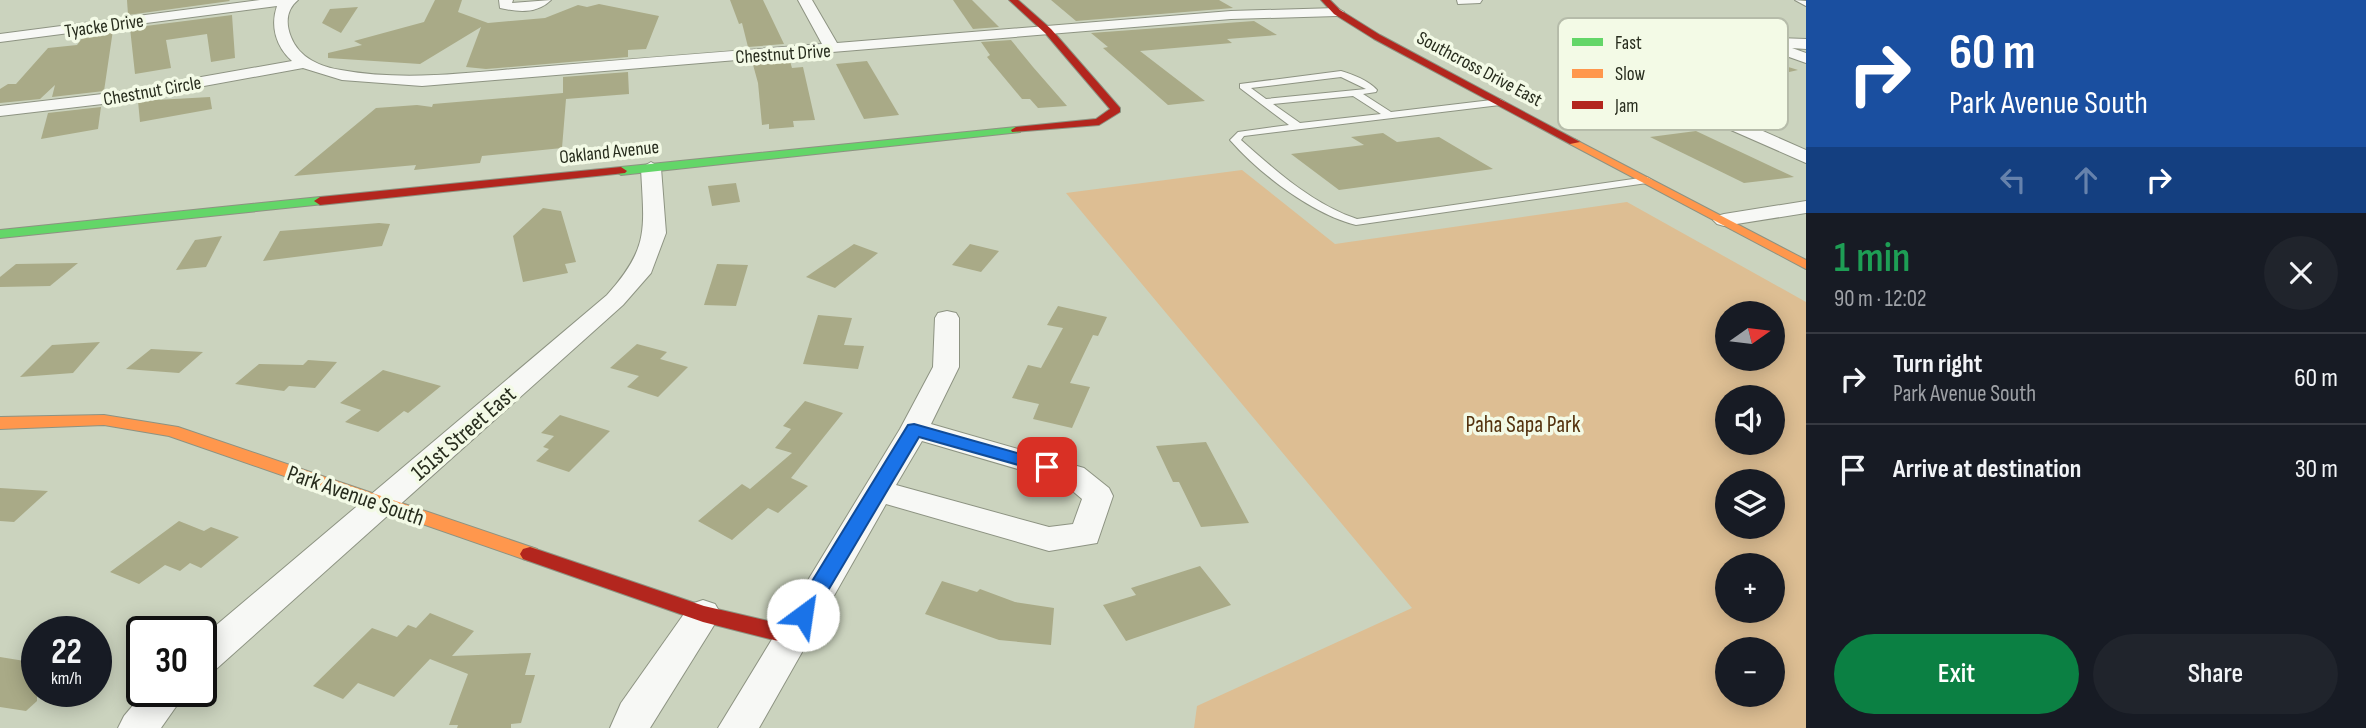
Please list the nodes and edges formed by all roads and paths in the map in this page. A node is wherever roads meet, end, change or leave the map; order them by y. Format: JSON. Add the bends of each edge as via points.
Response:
{"nodes":[{"id":1,"x":288,"y":0,"type":"edge"},
{"id":2,"x":506,"y":0,"type":"edge"},
{"id":3,"x":544,"y":0,"type":"edge"},
{"id":4,"x":804,"y":0,"type":"edge"},
{"id":5,"x":1013,"y":0,"type":"edge"},
{"id":6,"x":1799,"y":0,"type":"edge"},
{"id":7,"x":1806,"y":5,"type":"edge"},
{"id":8,"x":1331,"y":6,"type":"edge"},
{"id":9,"x":1048,"y":31,"type":"junction"},
{"id":10,"x":0,"y":38,"type":"edge"},
{"id":11,"x":1788,"y":43,"type":"edge"},
{"id":12,"x":1806,"y":44,"type":"edge"},
{"id":13,"x":833,"y":49,"type":"junction"},
{"id":14,"x":1788,"y":52,"type":"edge"},
{"id":15,"x":1806,"y":58,"type":"edge"},
{"id":16,"x":302,"y":64,"type":"junction"},
{"id":17,"x":1355,"y":93,"type":"junction"},
{"id":18,"x":1262,"y":102,"type":"junction"},
{"id":19,"x":1500,"y":102,"type":"junction"},
{"id":20,"x":0,"y":111,"type":"edge"},
{"id":21,"x":1390,"y":115,"type":"junction"},
{"id":22,"x":1297,"y":126,"type":"junction"},
{"id":23,"x":1745,"y":130,"type":"edge"},
{"id":24,"x":1806,"y":157,"type":"edge"},
{"id":25,"x":651,"y":167,"type":"junction"},
{"id":26,"x":1648,"y":180,"type":"junction"},
{"id":27,"x":1806,"y":207,"type":"edge"},
{"id":28,"x":1724,"y":220,"type":"junction"},
{"id":29,"x":0,"y":234,"type":"edge"},
{"id":30,"x":1806,"y":265,"type":"edge"},
{"id":31,"x":947,"y":318,"type":"dead end"},
{"id":32,"x":0,"y":423,"type":"edge"},
{"id":33,"x":914,"y":429,"type":"junction"},
{"id":34,"x":878,"y":491,"type":"junction"},
{"id":35,"x":381,"y":503,"type":"junction"},
{"id":36,"x":704,"y":614,"type":"junction"},
{"id":37,"x":790,"y":635,"type":"junction"},
{"id":38,"x":217,"y":646,"type":"edge"},
{"id":39,"x":155,"y":707,"type":"edge"},
{"id":40,"x":138,"y":728,"type":"edge"},
{"id":41,"x":630,"y":728,"type":"edge"},
{"id":42,"x":738,"y":728,"type":"edge"}],
"edges":[{"from":1,"to":10,"type":"street","name":"Tyacke Drive"},
{"from":1,"to":16,"type":"street","via":[[279,15],[285,44]]},
{"from":2,"to":3,"type":"street","via":[[505,5],[526,8]]},
{"from":4,"to":13,"type":"street"},
{"from":5,"to":9,"type":"street"},
{"from":6,"to":7,"type":"lane"},
{"from":8,"to":9,"type":"street","name":"Chestnut Drive"},
{"from":8,"to":19,"type":"street","name":"Southcross Drive East","via":[[1377,37]]},
{"from":9,"to":13,"type":"street","name":"Chestnut Drive"},
{"from":9,"to":25,"type":"street","name":"Oakland Avenue","via":[[1116,110],[1099,122]]},
{"from":11,"to":12,"type":"street"},
{"from":13,"to":16,"type":"street","name":"Chestnut Drive","via":[[422,81],[351,77]]},
{"from":14,"to":15,"type":"street"},
{"from":16,"to":20,"type":"street","name":"Chestnut Circle","via":[[111,98]]},
{"from":17,"to":18,"type":"lane"},
{"from":17,"to":18,"type":"lane","via":[[1373,90],[1341,74],[1243,86]]},
{"from":17,"to":21,"type":"lane"},
{"from":18,"to":22,"type":"lane"},
{"from":19,"to":21,"type":"lane"},
{"from":19,"to":26,"type":"street","name":"Southcross Drive East"},
{"from":21,"to":22,"type":"lane"},
{"from":22,"to":26,"type":"lane","via":[[1241,134],[1235,140],[1318,206],[1356,222]]},
{"from":23,"to":24,"type":"street"},
{"from":25,"to":29,"type":"street","name":"Oakland Avenue"},
{"from":25,"to":35,"type":"street","name":"151st Street East","via":[[655,233],[639,272],[615,300]]},
{"from":26,"to":28,"type":"street","name":"Southcross Drive East"},
{"from":27,"to":28,"type":"street"},
{"from":28,"to":30,"type":"street","name":"Southcross Drive East"},
{"from":31,"to":33,"type":"street","via":[[946,367]]},
{"from":32,"to":35,"type":"street","name":"Park Avenue South","via":[[104,420],[172,431]]},
{"from":33,"to":34,"type":"street"},
{"from":33,"to":34,"type":"street","via":[[1073,475],[1098,496],[1086,535],[1049,539]]},
{"from":34,"to":37,"type":"street"},
{"from":35,"to":36,"type":"street","name":"Park Avenue South"},
{"from":35,"to":38,"type":"street","name":"151st Street East"},
{"from":36,"to":37,"type":"street","name":"Park Avenue South"},
{"from":36,"to":41,"type":"street"},
{"from":37,"to":42,"type":"street"},
{"from":39,"to":40,"type":"street"}]}
